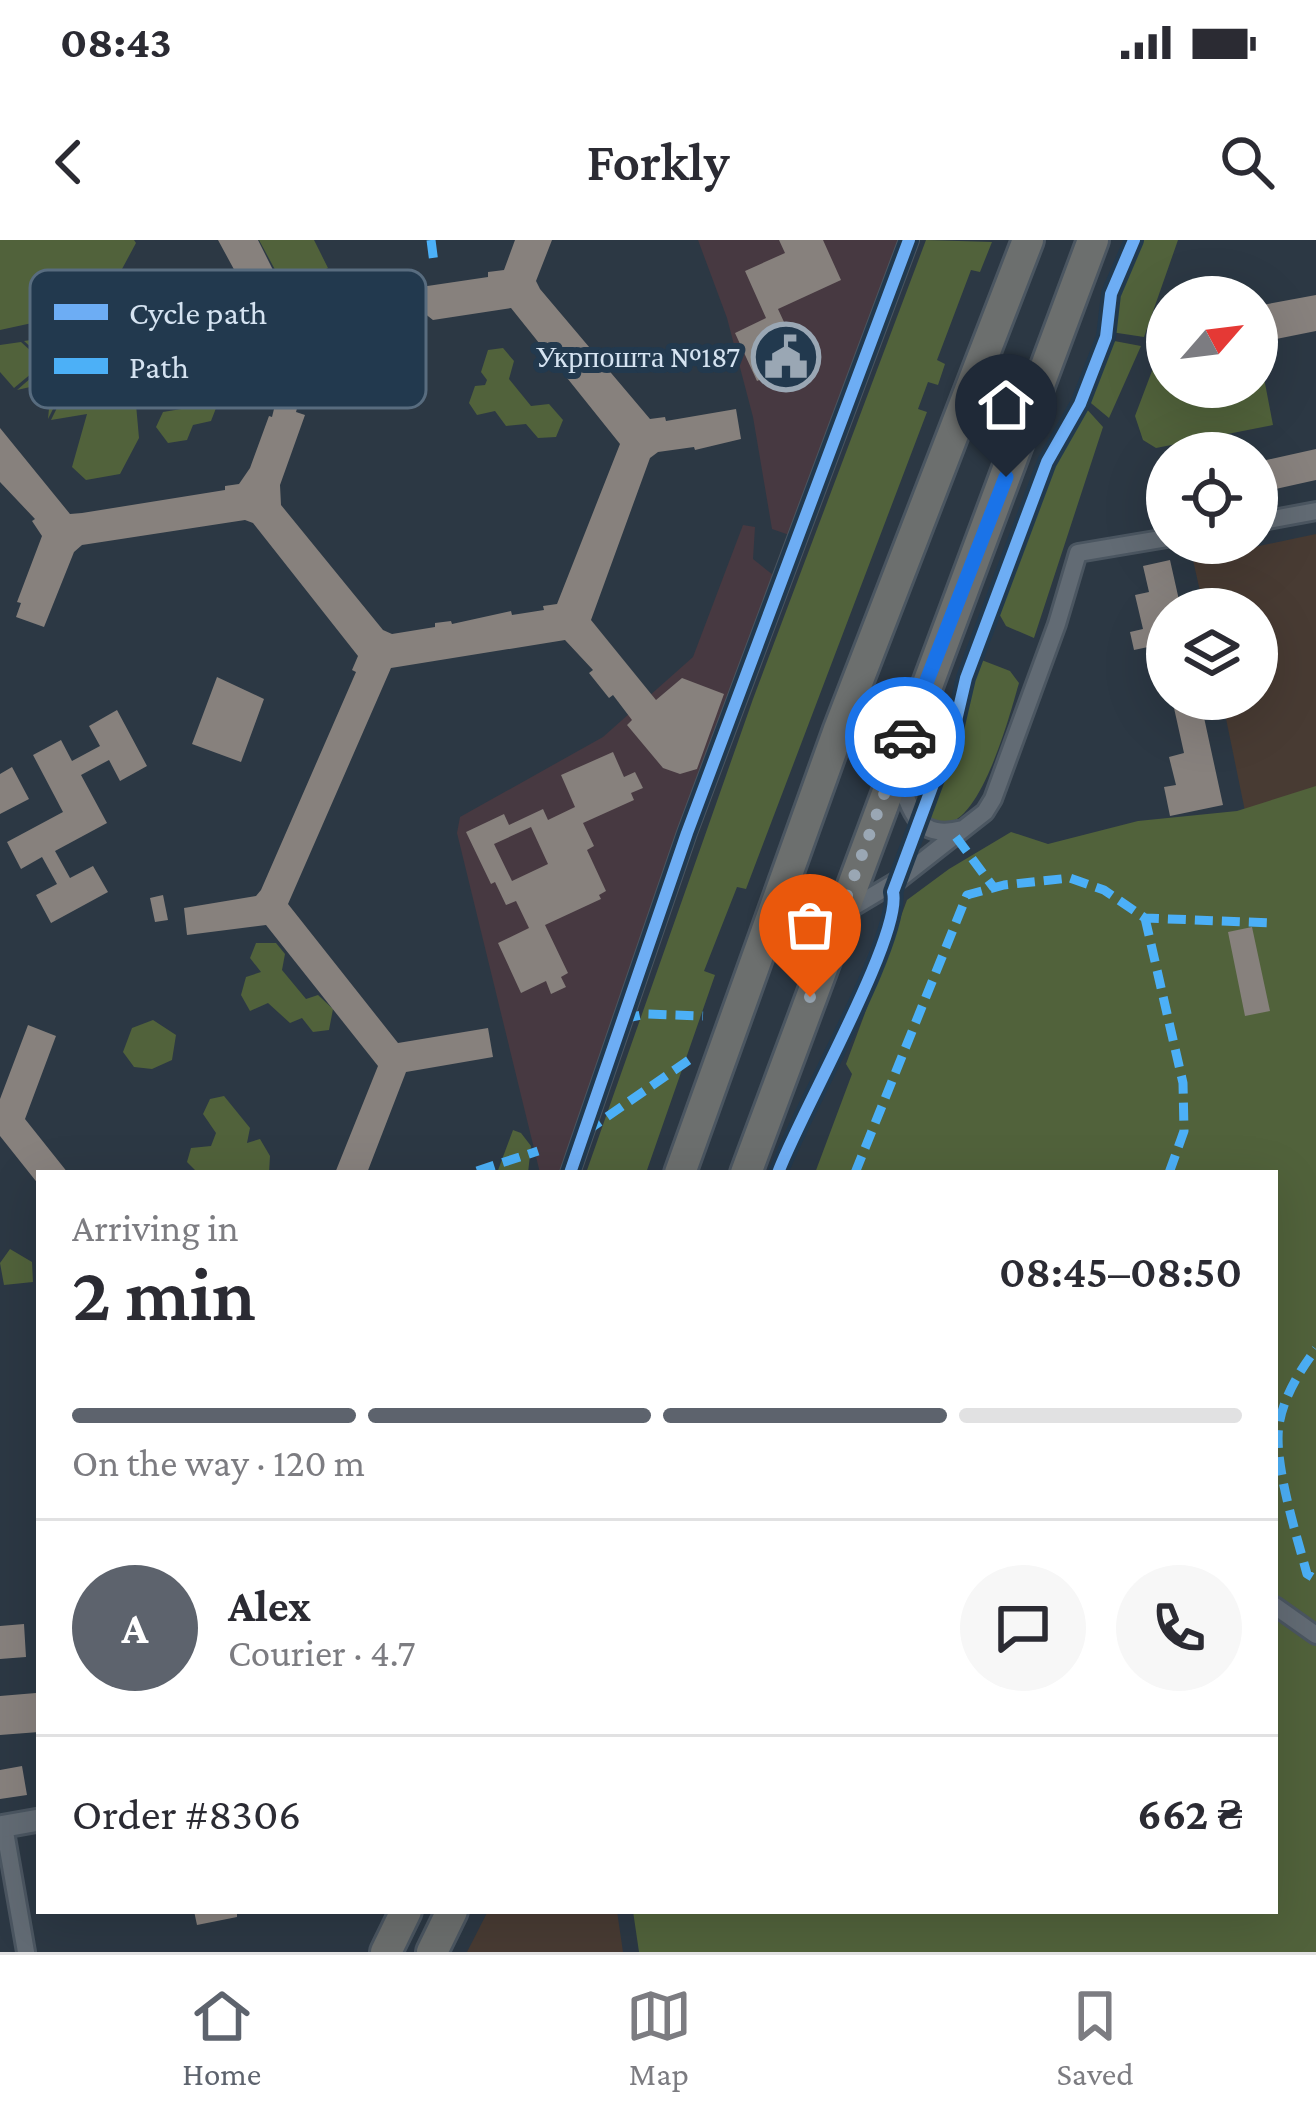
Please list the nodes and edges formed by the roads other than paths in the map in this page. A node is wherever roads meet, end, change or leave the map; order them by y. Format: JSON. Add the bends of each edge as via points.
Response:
{"nodes":[{"id":1,"x":909,"y":240,"type":"edge"},
{"id":2,"x":1094,"y":240,"type":"edge"},
{"id":3,"x":1018,"y":248,"type":"edge"},
{"id":4,"x":1316,"y":511,"type":"edge"},
{"id":5,"x":1278,"y":518,"type":"edge"},
{"id":6,"x":1146,"y":542,"type":"edge"},
{"id":7,"x":896,"y":762,"type":"junction"},
{"id":8,"x":970,"y":827,"type":"junction"},
{"id":9,"x":839,"y":915,"type":"junction"},
{"id":10,"x":571,"y":1170,"type":"edge"},
{"id":11,"x":681,"y":1170,"type":"edge"},
{"id":12,"x":747,"y":1170,"type":"edge"},
{"id":13,"x":1278,"y":1608,"type":"edge"},
{"id":14,"x":1316,"y":1635,"type":"edge"},
{"id":15,"x":36,"y":1820,"type":"edge"},
{"id":16,"x":2,"y":1826,"type":"edge"},
{"id":17,"x":405,"y":1914,"type":"edge"},
{"id":18,"x":451,"y":1914,"type":"edge"},
{"id":19,"x":26,"y":1952,"type":"edge"},
{"id":20,"x":386,"y":1952,"type":"edge"},
{"id":21,"x":432,"y":1952,"type":"edge"}],
"edges":[{"from":1,"to":10,"type":"street","via":[[687,833]]},
{"from":2,"to":7,"type":"highway"},
{"from":3,"to":11,"type":"highway"},
{"from":4,"to":5,"type":"street"},
{"from":6,"to":8,"type":"street","via":[[1078,554],[993,799]]},
{"from":7,"to":8,"type":"street","via":[[914,816],[928,829]]},
{"from":7,"to":9,"type":"highway"},
{"from":8,"to":9,"type":"street"},
{"from":9,"to":12,"type":"highway"},
{"from":13,"to":14,"type":"street"},
{"from":15,"to":16,"type":"street"},
{"from":16,"to":19,"type":"street"},
{"from":17,"to":20,"type":"highway"},
{"from":18,"to":21,"type":"highway"}]}
